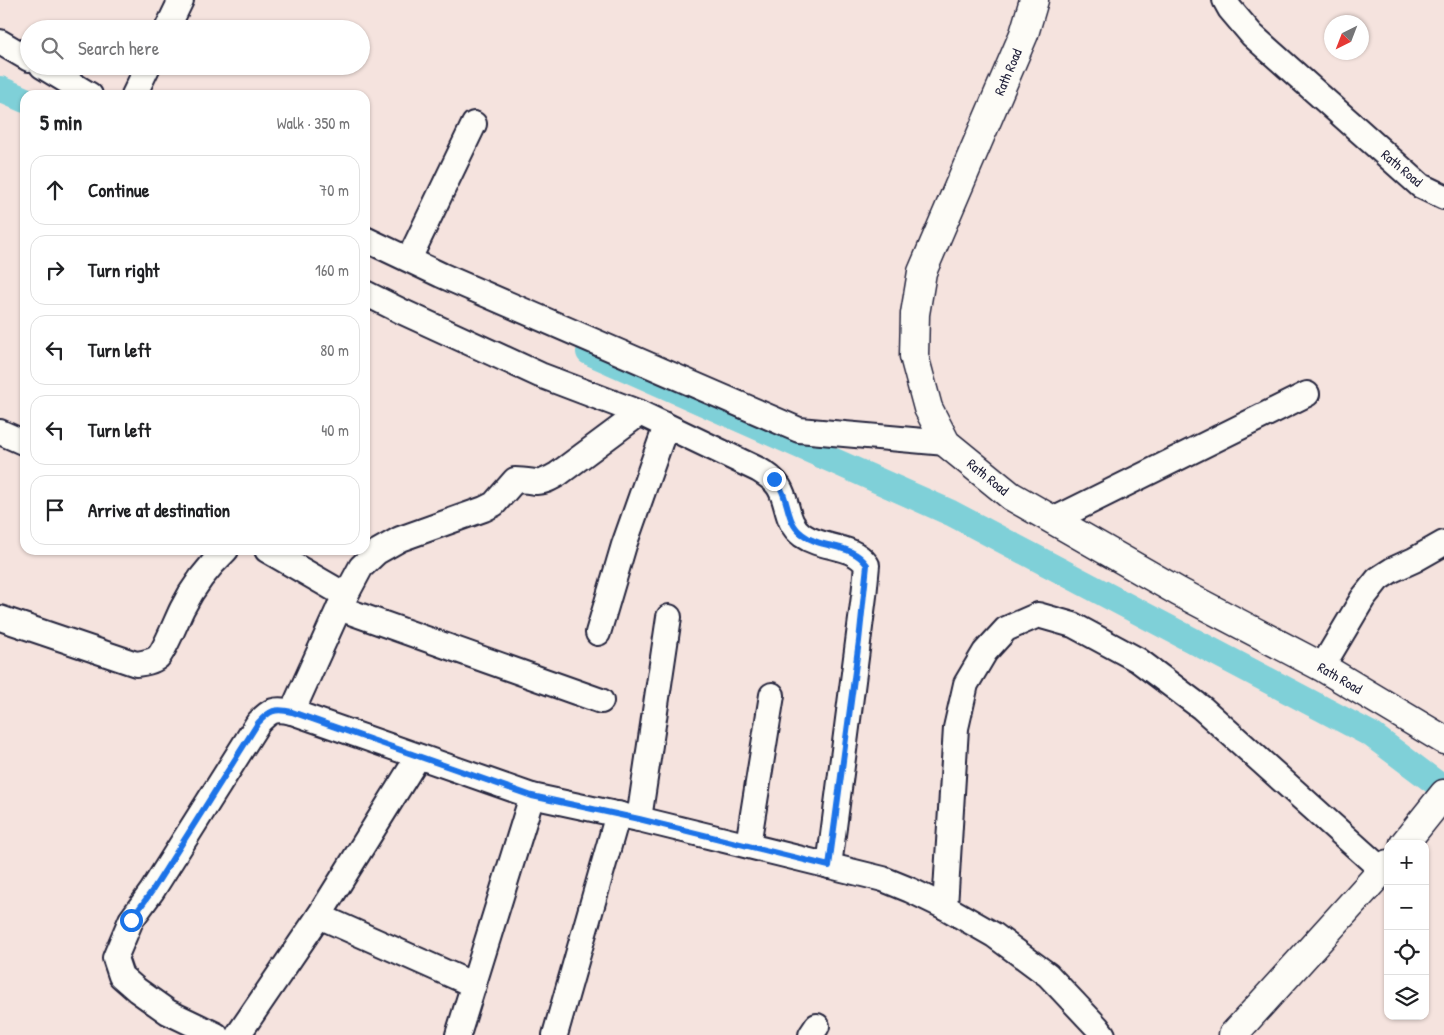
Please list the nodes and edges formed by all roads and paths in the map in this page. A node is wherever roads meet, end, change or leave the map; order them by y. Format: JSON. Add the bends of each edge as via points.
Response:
{"nodes":[{"id":1,"x":181,"y":0,"type":"edge"},
{"id":2,"x":1034,"y":0,"type":"edge"},
{"id":3,"x":1225,"y":0,"type":"edge"},
{"id":4,"x":171,"y":20,"type":"edge"},
{"id":5,"x":0,"y":42,"type":"edge"},
{"id":6,"x":20,"y":54,"type":"edge"},
{"id":7,"x":57,"y":75,"type":"edge"},
{"id":8,"x":144,"y":75,"type":"edge"},
{"id":9,"x":82,"y":90,"type":"edge"},
{"id":10,"x":136,"y":90,"type":"edge"},
{"id":11,"x":474,"y":124,"type":"dead end"},
{"id":12,"x":1444,"y":198,"type":"edge"},
{"id":13,"x":370,"y":241,"type":"edge"},
{"id":14,"x":408,"y":260,"type":"junction"},
{"id":15,"x":370,"y":296,"type":"edge"},
{"id":16,"x":1307,"y":394,"type":"dead end"},
{"id":17,"x":640,"y":413,"type":"junction"},
{"id":18,"x":666,"y":426,"type":"junction"},
{"id":19,"x":0,"y":432,"type":"edge"},
{"id":20,"x":20,"y":441,"type":"edge"},
{"id":21,"x":946,"y":443,"type":"junction"},
{"id":22,"x":1053,"y":520,"type":"junction"},
{"id":23,"x":1444,"y":543,"type":"edge"},
{"id":24,"x":221,"y":555,"type":"edge"},
{"id":25,"x":274,"y":555,"type":"edge"},
{"id":26,"x":342,"y":601,"type":"junction"},
{"id":27,"x":669,"y":617,"type":"dead end"},
{"id":28,"x":0,"y":618,"type":"edge"},
{"id":29,"x":598,"y":633,"type":"dead end"},
{"id":30,"x":1322,"y":667,"type":"junction"},
{"id":31,"x":772,"y":695,"type":"dead end"},
{"id":32,"x":601,"y":701,"type":"dead end"},
{"id":33,"x":292,"y":712,"type":"junction"},
{"id":34,"x":1444,"y":740,"type":"edge"},
{"id":35,"x":418,"y":757,"type":"junction"},
{"id":36,"x":1444,"y":794,"type":"edge"},
{"id":37,"x":532,"y":796,"type":"junction"},
{"id":38,"x":628,"y":816,"type":"junction"},
{"id":39,"x":1407,"y":840,"type":"edge"},
{"id":40,"x":748,"y":845,"type":"junction"},
{"id":41,"x":829,"y":866,"type":"junction"},
{"id":42,"x":1384,"y":866,"type":"edge"},
{"id":43,"x":1384,"y":868,"type":"edge"},
{"id":44,"x":945,"y":907,"type":"junction"},
{"id":45,"x":319,"y":916,"type":"junction"},
{"id":46,"x":474,"y":985,"type":"junction"},
{"id":47,"x":216,"y":1035,"type":"edge"},
{"id":48,"x":238,"y":1035,"type":"edge"},
{"id":49,"x":458,"y":1035,"type":"edge"},
{"id":50,"x":555,"y":1035,"type":"edge"},
{"id":51,"x":1103,"y":1035,"type":"edge"},
{"id":52,"x":1233,"y":1035,"type":"edge"}],
"edges":[{"from":1,"to":4,"type":"street"},
{"from":2,"to":21,"type":"street","name":"Rath Road","via":[[1024,34],[922,272],[915,314],[914,356],[928,408]]},
{"from":3,"to":12,"type":"street","name":"Rath Road","via":[[1252,35],[1421,186]]},
{"from":5,"to":6,"type":"street"},
{"from":7,"to":9,"type":"street"},
{"from":8,"to":10,"type":"street"},
{"from":11,"to":14,"type":"street"},
{"from":13,"to":14,"type":"street"},
{"from":14,"to":21,"type":"street","via":[[799,430]]},
{"from":15,"to":17,"type":"street","via":[[540,375]]},
{"from":16,"to":22,"type":"street"},
{"from":17,"to":18,"type":"street"},
{"from":17,"to":26,"type":"street","via":[[558,474],[537,483],[515,480],[494,504],[400,539],[377,552],[361,568]]},
{"from":18,"to":29,"type":"street"},
{"from":18,"to":41,"type":"street","via":[[774,479],[781,489],[794,528],[811,540],[854,552],[867,565]]},
{"from":19,"to":20,"type":"street"},
{"from":21,"to":22,"type":"street","name":"Rath Road","via":[[1011,496]]},
{"from":22,"to":30,"type":"street","name":"Rath Road","via":[[1179,592]]},
{"from":23,"to":30,"type":"street","via":[[1378,579]]},
{"from":24,"to":28,"type":"street","via":[[198,582],[157,657],[146,662],[136,664]]},
{"from":25,"to":26,"type":"street"},
{"from":26,"to":32,"type":"street"},
{"from":26,"to":33,"type":"street"},
{"from":27,"to":38,"type":"street"},
{"from":30,"to":34,"type":"street","name":"Rath Road"},
{"from":31,"to":40,"type":"street"},
{"from":33,"to":35,"type":"street"},
{"from":33,"to":47,"type":"street","via":[[280,709],[268,712],[258,723],[131,920],[115,958],[121,976],[137,990],[168,1012]]},
{"from":35,"to":37,"type":"street"},
{"from":35,"to":45,"type":"street"},
{"from":36,"to":39,"type":"street"},
{"from":37,"to":38,"type":"street"},
{"from":37,"to":46,"type":"street"},
{"from":38,"to":40,"type":"street"},
{"from":38,"to":50,"type":"street"},
{"from":40,"to":41,"type":"street"},
{"from":41,"to":44,"type":"street","via":[[883,879]]},
{"from":42,"to":44,"type":"street","via":[[1202,708],[1138,660],[1073,624],[1038,615],[1006,629],[985,652],[966,684],[956,728]]},
{"from":43,"to":52,"type":"street"},
{"from":44,"to":51,"type":"street","via":[[994,935],[1048,975]]},
{"from":45,"to":46,"type":"street"},
{"from":45,"to":48,"type":"street"},
{"from":46,"to":49,"type":"street"}]}
